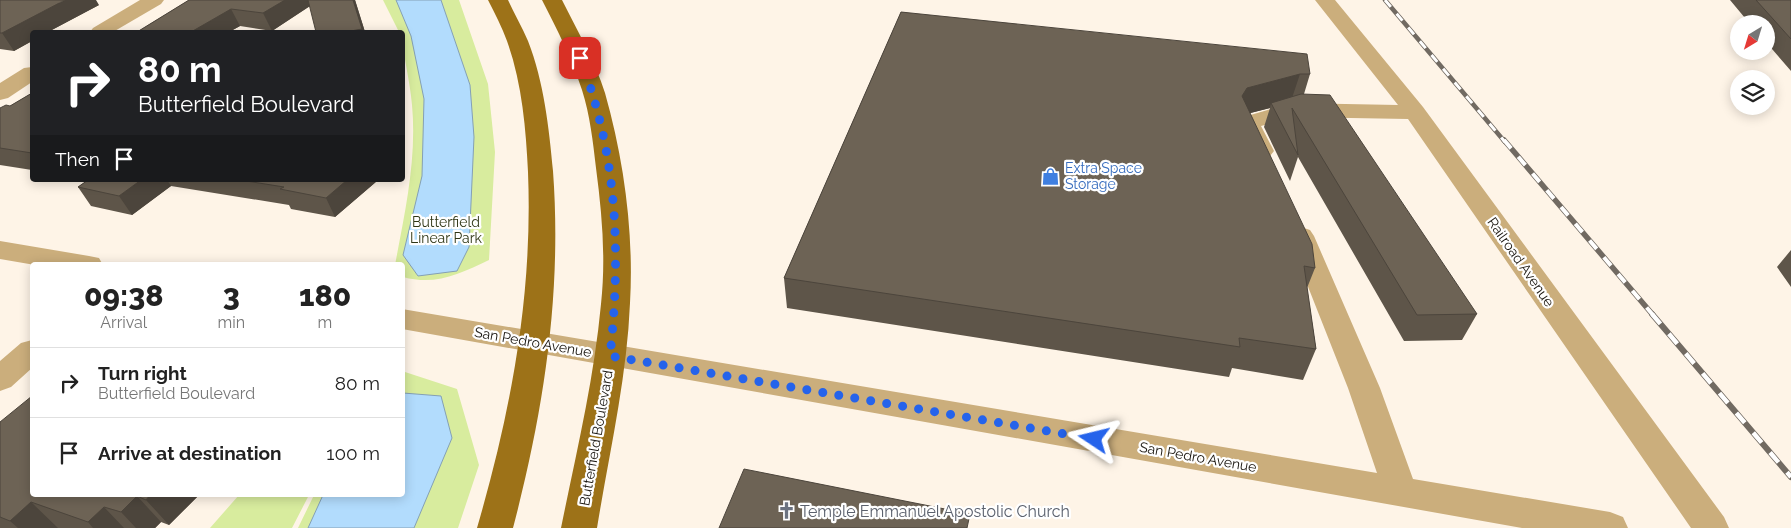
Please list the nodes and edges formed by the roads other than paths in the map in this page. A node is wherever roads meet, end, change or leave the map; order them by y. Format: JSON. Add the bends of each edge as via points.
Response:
{"nodes":[{"id":1,"x":154,"y":0,"type":"edge"},
{"id":2,"x":498,"y":0,"type":"edge"},
{"id":3,"x":552,"y":0,"type":"edge"},
{"id":4,"x":1325,"y":0,"type":"edge"},
{"id":5,"x":103,"y":30,"type":"edge"},
{"id":6,"x":30,"y":74,"type":"edge"},
{"id":7,"x":0,"y":93,"type":"edge"},
{"id":8,"x":1415,"y":112,"type":"junction"},
{"id":9,"x":1273,"y":172,"type":"edge"},
{"id":10,"x":1293,"y":217,"type":"edge"},
{"id":11,"x":0,"y":250,"type":"edge"},
{"id":12,"x":71,"y":262,"type":"edge"},
{"id":13,"x":405,"y":320,"type":"edge"},
{"id":14,"x":534,"y":343,"type":"junction"},
{"id":15,"x":30,"y":353,"type":"edge"},
{"id":16,"x":610,"y":356,"type":"junction"},
{"id":17,"x":0,"y":379,"type":"edge"},
{"id":18,"x":1400,"y":491,"type":"junction"},
{"id":19,"x":495,"y":528,"type":"edge"},
{"id":20,"x":579,"y":528,"type":"edge"},
{"id":21,"x":1610,"y":528,"type":"edge"},
{"id":22,"x":1711,"y":528,"type":"edge"}],
"edges":[{"from":1,"to":5,"type":"street"},
{"from":2,"to":14,"type":"main road","via":[[516,39],[535,112],[542,234]]},
{"from":3,"to":16,"type":"main road","name":"Butterfield Boulevard","via":[[593,91],[604,137],[617,247],[616,303]]},
{"from":4,"to":8,"type":"street","name":"Railroad Avenue"},
{"from":6,"to":7,"type":"street"},
{"from":8,"to":9,"type":"street","via":[[1292,110],[1248,123]]},
{"from":8,"to":22,"type":"street","name":"Railroad Avenue"},
{"from":10,"to":18,"type":"street","via":[[1364,388]]},
{"from":11,"to":12,"type":"street"},
{"from":13,"to":14,"type":"street","name":"San Pedro Avenue"},
{"from":14,"to":16,"type":"street","name":"San Pedro Avenue"},
{"from":14,"to":19,"type":"main road","via":[[525,407]]},
{"from":15,"to":17,"type":"street"},
{"from":16,"to":18,"type":"street","name":"San Pedro Avenue"},
{"from":16,"to":20,"type":"main road","name":"Butterfield Boulevard"},
{"from":18,"to":21,"type":"street","name":"San Pedro Avenue"}]}
